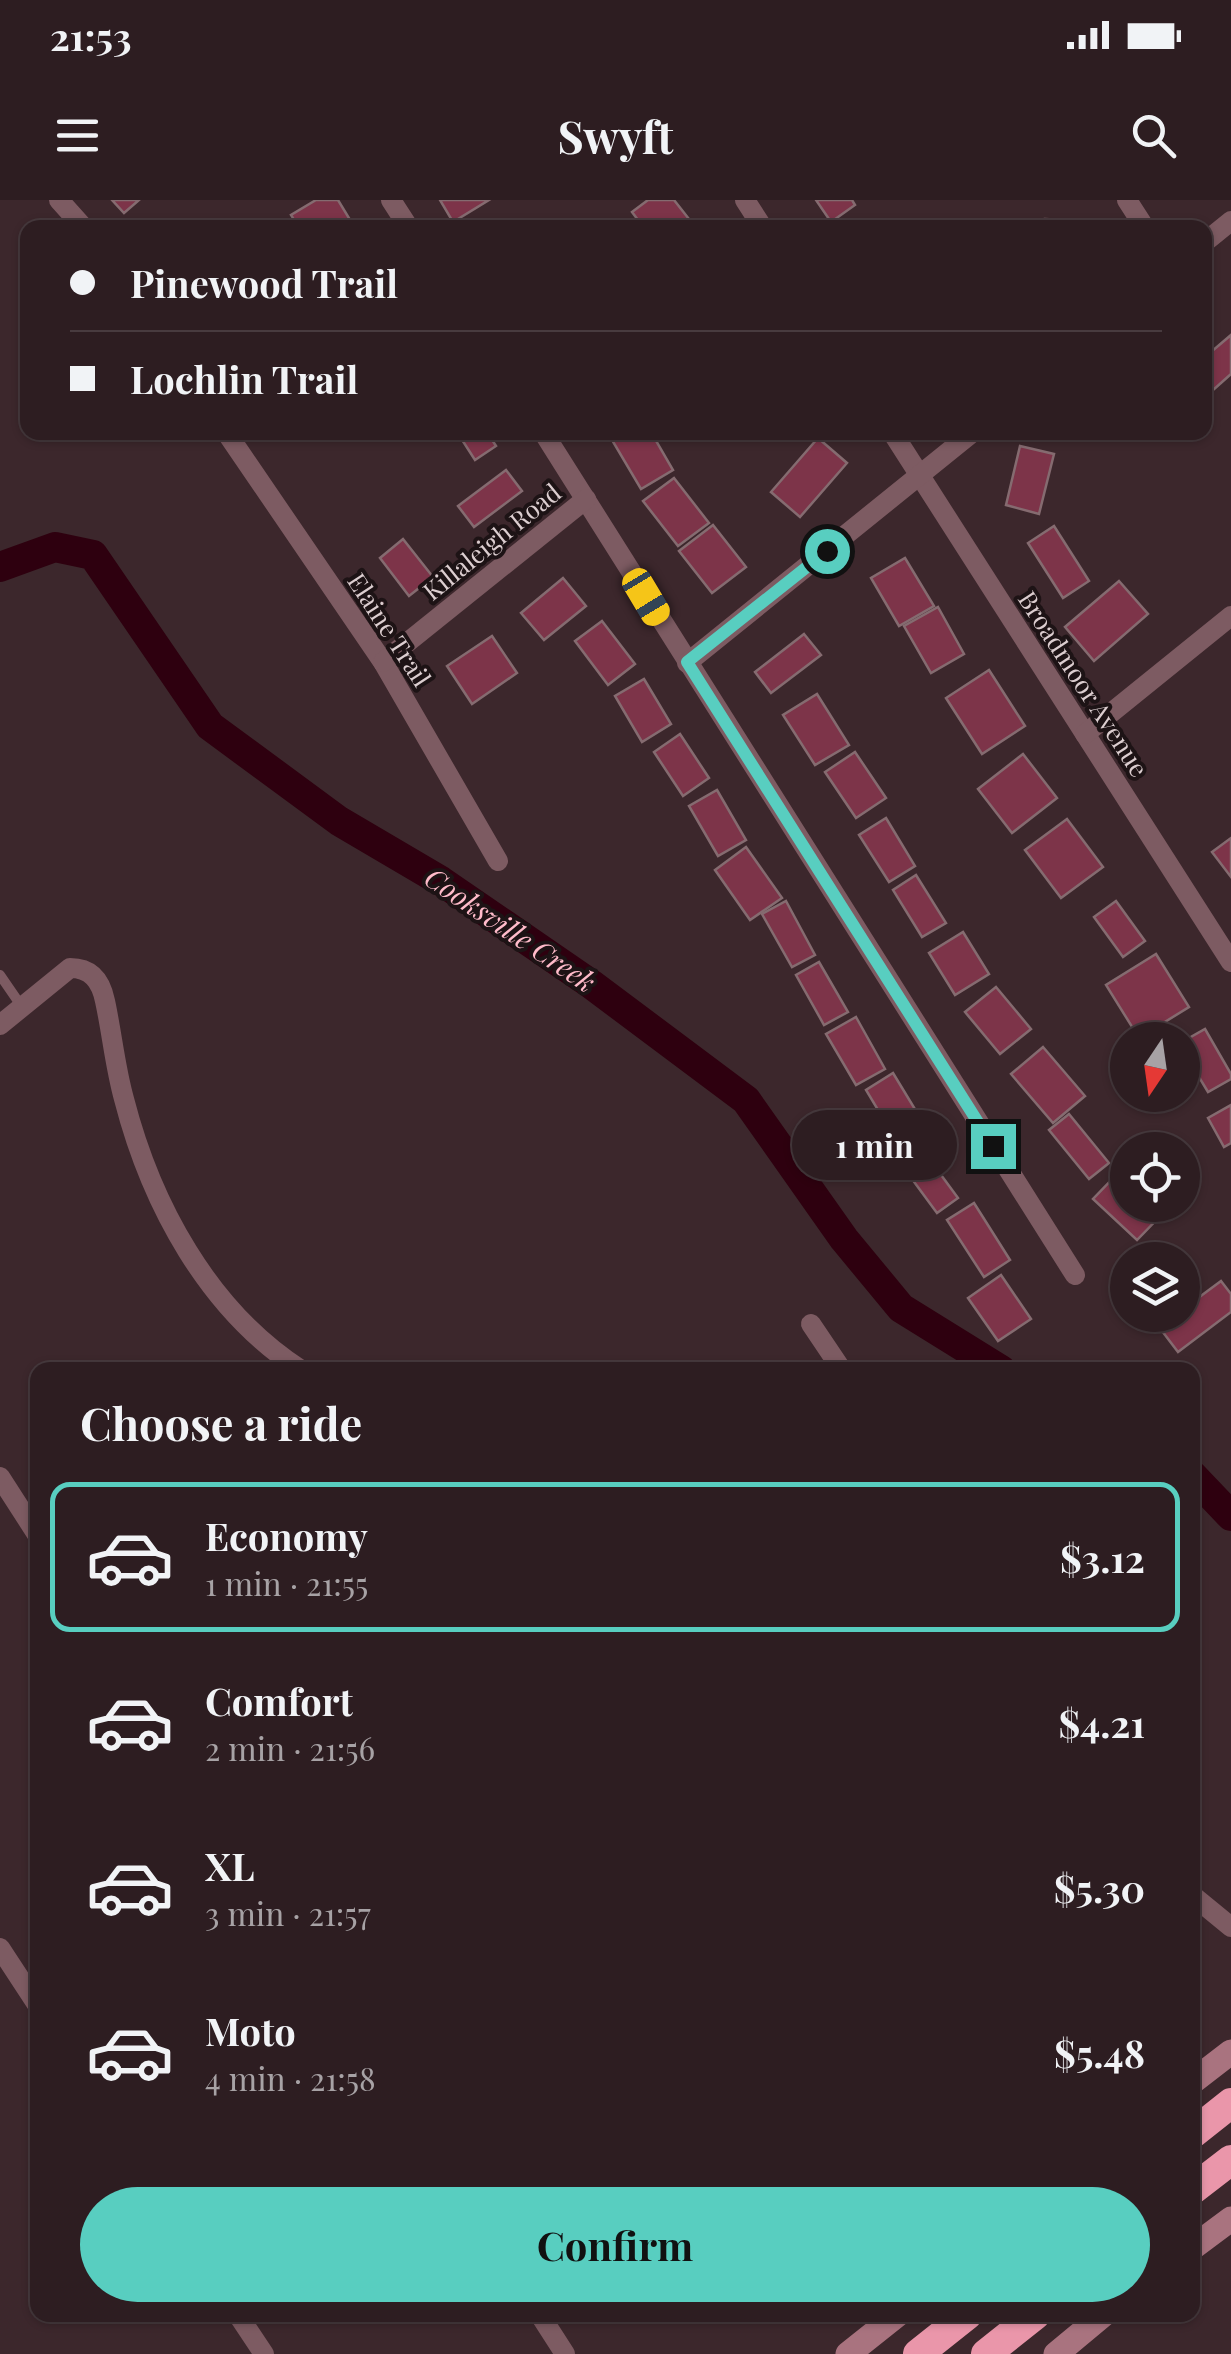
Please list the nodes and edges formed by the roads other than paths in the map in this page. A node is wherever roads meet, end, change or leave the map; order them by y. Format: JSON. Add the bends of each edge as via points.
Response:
{"nodes":[{"id":1,"x":58,"y":200,"type":"edge"},
{"id":2,"x":77,"y":220,"type":"edge"},
{"id":3,"x":231,"y":440,"type":"edge"},
{"id":4,"x":547,"y":440,"type":"edge"},
{"id":5,"x":897,"y":440,"type":"edge"},
{"id":6,"x":964,"y":440,"type":"edge"},
{"id":7,"x":920,"y":477,"type":"junction"},
{"id":8,"x":586,"y":499,"type":"junction"},
{"id":9,"x":1231,"y":616,"type":"edge"},
{"id":10,"x":383,"y":662,"type":"junction"},
{"id":11,"x":687,"y":662,"type":"junction"},
{"id":12,"x":1085,"y":734,"type":"junction"},
{"id":13,"x":498,"y":861,"type":"dead end"},
{"id":14,"x":1231,"y":962,"type":"edge"},
{"id":15,"x":0,"y":975,"type":"edge"},
{"id":16,"x":22,"y":1007,"type":"junction"},
{"id":17,"x":0,"y":1025,"type":"edge"},
{"id":18,"x":1075,"y":1275,"type":"dead end"},
{"id":19,"x":812,"y":1324,"type":"dead end"},
{"id":20,"x":289,"y":1362,"type":"edge"},
{"id":21,"x":837,"y":1362,"type":"edge"},
{"id":22,"x":0,"y":1477,"type":"edge"},
{"id":23,"x":30,"y":1524,"type":"edge"},
{"id":24,"x":1200,"y":1902,"type":"edge"},
{"id":25,"x":1231,"y":1927,"type":"edge"},
{"id":26,"x":0,"y":1948,"type":"edge"},
{"id":27,"x":30,"y":1994,"type":"edge"},
{"id":28,"x":1231,"y":2052,"type":"edge"},
{"id":29,"x":1200,"y":2076,"type":"edge"},
{"id":30,"x":1231,"y":2103,"type":"edge"},
{"id":31,"x":1200,"y":2128,"type":"edge"},
{"id":32,"x":1231,"y":2160,"type":"edge"},
{"id":33,"x":1200,"y":2184,"type":"edge"},
{"id":34,"x":1231,"y":2220,"type":"edge"},
{"id":35,"x":1200,"y":2242,"type":"edge"},
{"id":36,"x":243,"y":2322,"type":"edge"},
{"id":37,"x":545,"y":2322,"type":"edge"},
{"id":38,"x":889,"y":2322,"type":"edge"},
{"id":39,"x":958,"y":2322,"type":"edge"},
{"id":40,"x":1026,"y":2322,"type":"edge"},
{"id":41,"x":1095,"y":2322,"type":"edge"},
{"id":42,"x":264,"y":2354,"type":"edge"},
{"id":43,"x":566,"y":2354,"type":"edge"},
{"id":44,"x":848,"y":2354,"type":"edge"},
{"id":45,"x":918,"y":2354,"type":"edge"},
{"id":46,"x":986,"y":2354,"type":"edge"},
{"id":47,"x":1056,"y":2354,"type":"edge"}],
"edges":[{"from":1,"to":2,"type":"street"},
{"from":3,"to":10,"type":"street","name":"Elaine Trail"},
{"from":4,"to":8,"type":"street"},
{"from":5,"to":7,"type":"street","name":"Broadmoor Avenue"},
{"from":6,"to":7,"type":"street"},
{"from":7,"to":11,"type":"street"},
{"from":7,"to":12,"type":"street","name":"Broadmoor Avenue"},
{"from":8,"to":10,"type":"street","name":"Killaleigh Road"},
{"from":8,"to":11,"type":"street"},
{"from":9,"to":12,"type":"street"},
{"from":10,"to":13,"type":"street","name":"Elaine Trail"},
{"from":11,"to":18,"type":"street"},
{"from":12,"to":14,"type":"street","name":"Broadmoor Avenue"},
{"from":15,"to":16,"type":"lane"},
{"from":16,"to":17,"type":"street"},
{"from":16,"to":20,"type":"street","via":[[70,968],[97,980],[132,1128],[185,1245],[241,1323]]},
{"from":19,"to":21,"type":"street"},
{"from":22,"to":23,"type":"street"},
{"from":24,"to":25,"type":"street"},
{"from":26,"to":27,"type":"street"},
{"from":28,"to":29,"type":"street"},
{"from":30,"to":31,"type":"highway"},
{"from":32,"to":33,"type":"highway"},
{"from":34,"to":35,"type":"street"},
{"from":36,"to":42,"type":"street"},
{"from":37,"to":43,"type":"street"},
{"from":38,"to":44,"type":"street"},
{"from":39,"to":45,"type":"highway"},
{"from":40,"to":46,"type":"highway"},
{"from":41,"to":47,"type":"street"}]}
